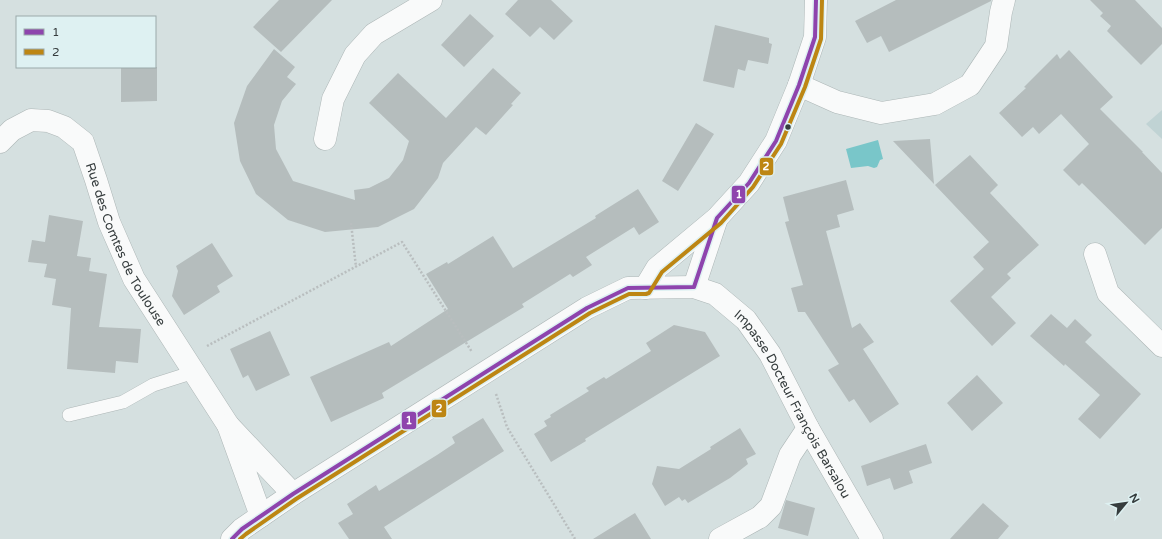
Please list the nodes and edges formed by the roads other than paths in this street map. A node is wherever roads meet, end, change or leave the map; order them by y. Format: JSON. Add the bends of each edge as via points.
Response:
{"nodes":[{"id":1,"x":431,"y":0,"type":"edge"},
{"id":2,"x":816,"y":0,"type":"edge"},
{"id":3,"x":1004,"y":0,"type":"edge"},
{"id":4,"x":799,"y":85,"type":"junction"},
{"id":5,"x":325,"y":139,"type":"dead end"},
{"id":6,"x":0,"y":142,"type":"edge"},
{"id":7,"x":717,"y":218,"type":"junction"},
{"id":8,"x":1095,"y":254,"type":"dead end"},
{"id":9,"x":694,"y":287,"type":"junction"},
{"id":10,"x":645,"y":288,"type":"junction"},
{"id":11,"x":1162,"y":346,"type":"edge"},
{"id":12,"x":189,"y":365,"type":"junction"},
{"id":13,"x":69,"y":414,"type":"dead end"},
{"id":14,"x":228,"y":425,"type":"junction"},
{"id":15,"x":808,"y":428,"type":"junction"},
{"id":16,"x":294,"y":494,"type":"junction"},
{"id":17,"x":261,"y":516,"type":"junction"},
{"id":18,"x":232,"y":539,"type":"edge"},
{"id":19,"x":720,"y":539,"type":"edge"},
{"id":20,"x":872,"y":539,"type":"edge"}],
"edges":[{"from":1,"to":5,"type":"street","via":[[374,34],[355,55],[333,99]]},
{"from":2,"to":4,"type":"street","via":[[815,37]]},
{"from":3,"to":4,"type":"street","via":[[996,46],[970,84],[935,104],[881,113],[837,102]]},
{"from":4,"to":7,"type":"street","via":[[776,141],[749,183]]},
{"from":6,"to":12,"type":"street","name":"Rue des Comtes de Toulouse","via":[[12,130],[31,120],[48,121],[64,127],[83,142],[109,222],[134,279]]},
{"from":7,"to":9,"type":"street"},
{"from":7,"to":10,"type":"street","via":[[657,268]]},
{"from":8,"to":11,"type":"street","via":[[1108,293]]},
{"from":9,"to":10,"type":"street","name":"Impasse Docteur François Barsalou"},
{"from":9,"to":15,"type":"street","name":"Impasse Docteur François Barsalou","via":[[715,294],[746,320],[770,354]]},
{"from":10,"to":16,"type":"street","name":"Impasse Docteur François Barsalou","via":[[628,288],[587,308]]},
{"from":12,"to":13,"type":"lane","via":[[124,402]]},
{"from":12,"to":14,"type":"street","name":"Rue des Comtes de Toulouse"},
{"from":14,"to":16,"type":"street","name":"Rue des Comtes de Toulouse"},
{"from":14,"to":17,"type":"street","name":"Rue des Comtes de Toulouse"},
{"from":15,"to":19,"type":"street","via":[[790,455],[771,506],[760,517]]},
{"from":15,"to":20,"type":"street","name":"Impasse Docteur François Barsalou"},
{"from":16,"to":17,"type":"street","name":"Impasse Docteur François Barsalou"},
{"from":17,"to":18,"type":"street","name":"Impasse Docteur François Barsalou"}]}
